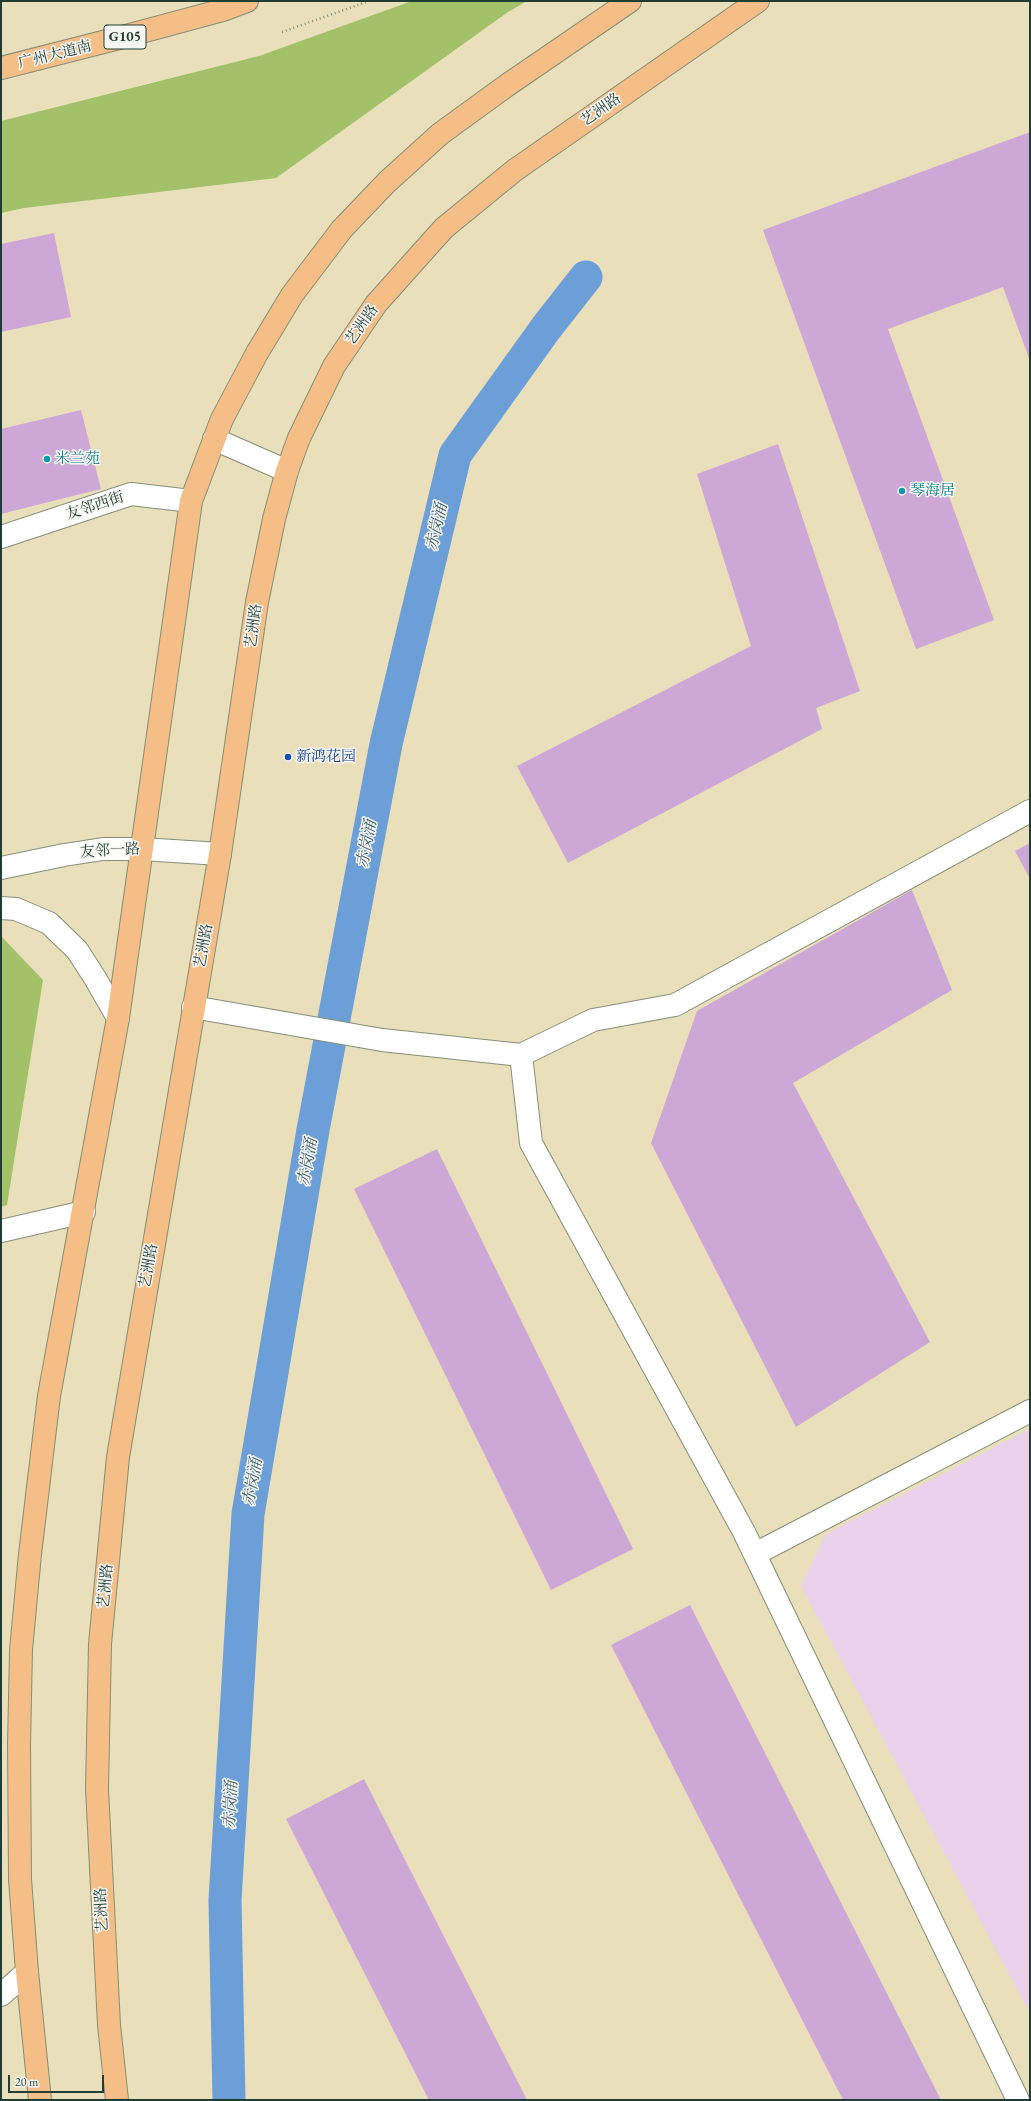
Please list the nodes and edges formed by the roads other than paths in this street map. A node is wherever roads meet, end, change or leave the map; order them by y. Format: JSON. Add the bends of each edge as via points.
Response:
{"nodes":[{"id":1,"x":247,"y":1,"type":"edge"},
{"id":2,"x":630,"y":1,"type":"edge"},
{"id":3,"x":758,"y":1,"type":"edge"},
{"id":4,"x":1,"y":68,"type":"edge"},
{"id":5,"x":214,"y":439,"type":"junction"},
{"id":6,"x":287,"y":471,"type":"junction"},
{"id":7,"x":191,"y":501,"type":"junction"},
{"id":8,"x":1,"y":537,"type":"edge"},
{"id":9,"x":1030,"y":811,"type":"edge"},
{"id":10,"x":142,"y":849,"type":"junction"},
{"id":11,"x":220,"y":854,"type":"junction"},
{"id":12,"x":1,"y":868,"type":"edge"},
{"id":13,"x":1,"y":908,"type":"edge"},
{"id":14,"x":193,"y":1007,"type":"junction"},
{"id":15,"x":118,"y":1018,"type":"junction"},
{"id":16,"x":521,"y":1055,"type":"junction"},
{"id":17,"x":84,"y":1212,"type":"junction"},
{"id":18,"x":1,"y":1230,"type":"edge"},
{"id":19,"x":1030,"y":1411,"type":"edge"},
{"id":20,"x":755,"y":1554,"type":"junction"},
{"id":21,"x":27,"y":1972,"type":"junction"},
{"id":22,"x":1,"y":1995,"type":"edge"},
{"id":23,"x":40,"y":2100,"type":"edge"},
{"id":24,"x":117,"y":2100,"type":"edge"},
{"id":25,"x":1018,"y":2100,"type":"edge"}],
"edges":[{"from":1,"to":4,"type":"main road","name":"广州大道南","number":"G105","via":[[123,37]]},
{"from":2,"to":5,"type":"main road","via":[[440,134],[387,182],[347,224],[292,295],[222,419]]},
{"from":3,"to":6,"type":"main road","name":"艺洲路","via":[[515,170],[444,228],[376,304],[334,366],[299,438]]},
{"from":5,"to":6,"type":"street"},
{"from":5,"to":7,"type":"main road"},
{"from":6,"to":11,"type":"main road","name":"艺洲路","via":[[257,602]]},
{"from":7,"to":8,"type":"street","name":"友邻西街","via":[[131,494]]},
{"from":7,"to":10,"type":"main road"},
{"from":9,"to":16,"type":"street","via":[[675,1005],[593,1020]]},
{"from":10,"to":11,"type":"street","name":"友邻一路"},
{"from":10,"to":12,"type":"street","name":"友邻一路","via":[[103,849]]},
{"from":10,"to":15,"type":"main road"},
{"from":11,"to":14,"type":"main road","name":"艺洲路"},
{"from":13,"to":15,"type":"street","via":[[16,909],[48,923],[77,950]]},
{"from":14,"to":16,"type":"street","via":[[355,1036]]},
{"from":14,"to":24,"type":"main road","name":"艺洲路","via":[[118,1457],[100,1644],[97,1789],[105,1964]]},
{"from":15,"to":17,"type":"main road"},
{"from":16,"to":20,"type":"street","via":[[531,1143]]},
{"from":17,"to":18,"type":"street"},
{"from":17,"to":21,"type":"main road","via":[[49,1396],[21,1650],[20,1879]]},
{"from":19,"to":20,"type":"street"},
{"from":20,"to":25,"type":"street"},
{"from":21,"to":22,"type":"street"},
{"from":21,"to":23,"type":"main road"}]}
